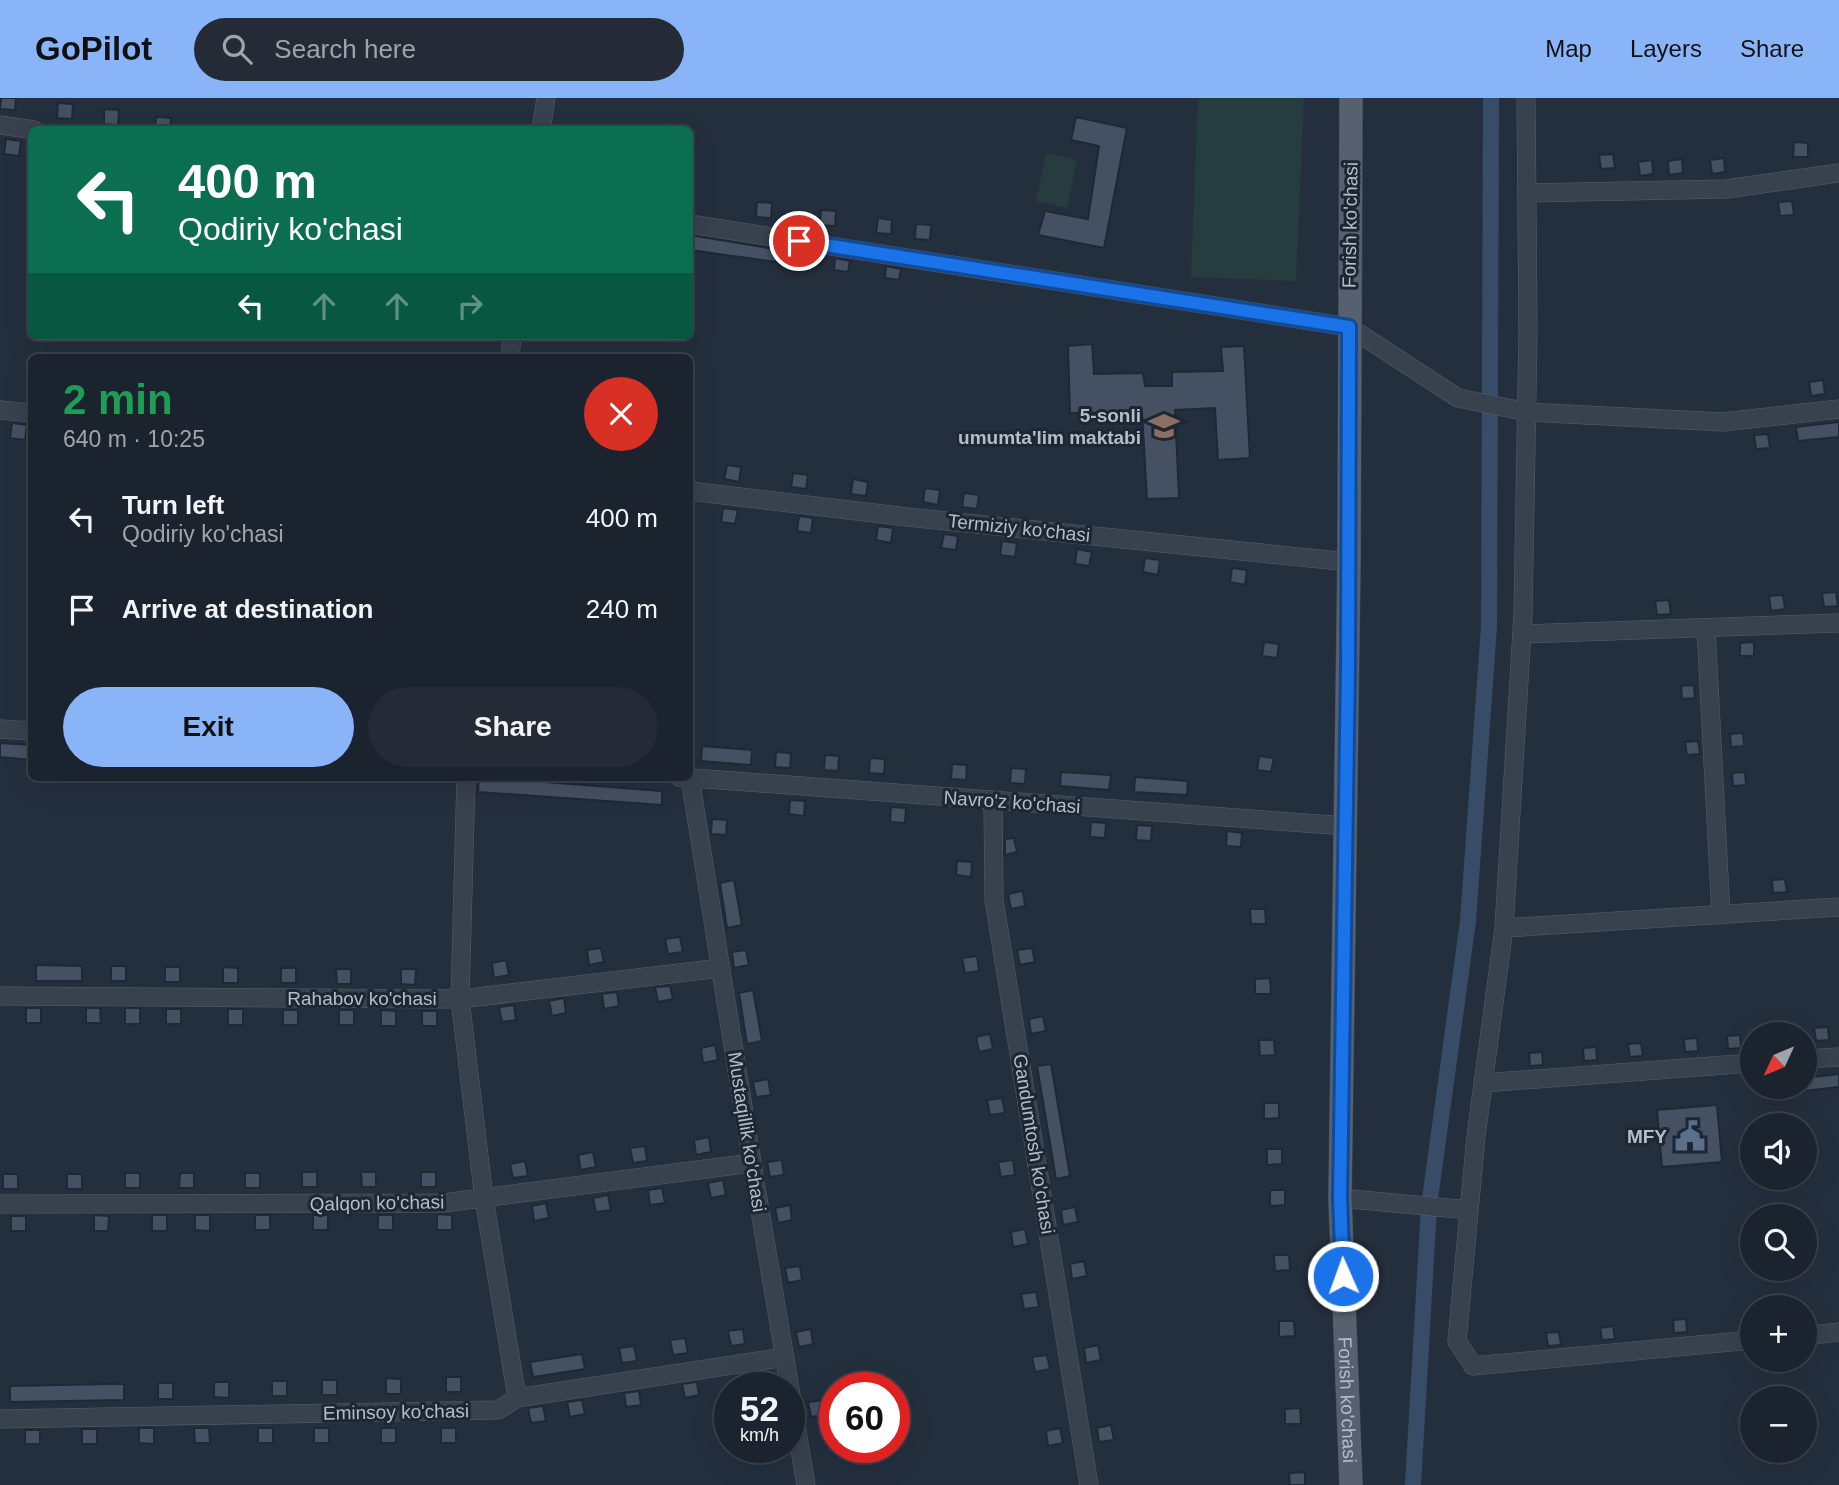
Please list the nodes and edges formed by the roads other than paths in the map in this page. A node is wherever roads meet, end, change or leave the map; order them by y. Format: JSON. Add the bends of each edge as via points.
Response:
{"nodes":[{"id":1,"x":546,"y":98,"type":"edge"},
{"id":2,"x":1351,"y":98,"type":"edge"},
{"id":3,"x":1526,"y":98,"type":"edge"},
{"id":4,"x":0,"y":125,"type":"edge"},
{"id":5,"x":542,"y":126,"type":"edge"},
{"id":6,"x":28,"y":129,"type":"edge"},
{"id":7,"x":1839,"y":173,"type":"edge"},
{"id":8,"x":1527,"y":193,"type":"junction"},
{"id":9,"x":693,"y":224,"type":"edge"},
{"id":10,"x":1349,"y":327,"type":"junction"},
{"id":11,"x":1839,"y":409,"type":"edge"},
{"id":12,"x":0,"y":410,"type":"edge"},
{"id":13,"x":1527,"y":412,"type":"junction"},
{"id":14,"x":28,"y":413,"type":"edge"},
{"id":15,"x":693,"y":491,"type":"edge"},
{"id":16,"x":1349,"y":562,"type":"junction"},
{"id":17,"x":1839,"y":623,"type":"edge"},
{"id":18,"x":1706,"y":628,"type":"junction"},
{"id":19,"x":1522,"y":634,"type":"junction"},
{"id":20,"x":0,"y":729,"type":"edge"},
{"id":21,"x":28,"y":731,"type":"edge"},
{"id":22,"x":693,"y":778,"type":"edge"},
{"id":23,"x":466,"y":781,"type":"edge"},
{"id":24,"x":685,"y":781,"type":"edge"},
{"id":25,"x":993,"y":801,"type":"junction"},
{"id":26,"x":1346,"y":826,"type":"junction"},
{"id":27,"x":1839,"y":907,"type":"edge"},
{"id":28,"x":1721,"y":915,"type":"junction"},
{"id":29,"x":1504,"y":928,"type":"junction"},
{"id":30,"x":721,"y":968,"type":"junction"},
{"id":31,"x":0,"y":996,"type":"edge"},
{"id":32,"x":460,"y":999,"type":"junction"},
{"id":33,"x":1839,"y":1057,"type":"edge"},
{"id":34,"x":1817,"y":1058,"type":"edge"},
{"id":35,"x":1740,"y":1064,"type":"edge"},
{"id":36,"x":1483,"y":1083,"type":"junction"},
{"id":37,"x":752,"y":1163,"type":"junction"},
{"id":38,"x":484,"y":1198,"type":"junction"},
{"id":39,"x":1340,"y":1198,"type":"junction"},
{"id":40,"x":0,"y":1204,"type":"edge"},
{"id":41,"x":1469,"y":1210,"type":"junction"},
{"id":42,"x":1839,"y":1332,"type":"edge"},
{"id":43,"x":1817,"y":1335,"type":"edge"},
{"id":44,"x":1740,"y":1341,"type":"edge"},
{"id":45,"x":785,"y":1357,"type":"junction"},
{"id":46,"x":517,"y":1398,"type":"junction"},
{"id":47,"x":0,"y":1419,"type":"edge"},
{"id":48,"x":806,"y":1485,"type":"edge"},
{"id":49,"x":1089,"y":1485,"type":"edge"},
{"id":50,"x":1351,"y":1485,"type":"edge"}],
"edges":[{"from":1,"to":5,"type":"street"},
{"from":2,"to":10,"type":"main road","name":"Forish ko'chasi"},
{"from":3,"to":8,"type":"street"},
{"from":4,"to":6,"type":"street"},
{"from":7,"to":8,"type":"street","via":[[1726,189]]},
{"from":8,"to":13,"type":"street"},
{"from":9,"to":10,"type":"street"},
{"from":10,"to":13,"type":"street","via":[[1458,398]]},
{"from":10,"to":16,"type":"main road","name":"Forish ko'chasi"},
{"from":11,"to":13,"type":"street","via":[[1723,422]]},
{"from":12,"to":14,"type":"street"},
{"from":13,"to":19,"type":"street"},
{"from":15,"to":16,"type":"street","name":"Termiziy ko'chasi"},
{"from":16,"to":26,"type":"main road","name":"Forish ko'chasi"},
{"from":17,"to":18,"type":"street"},
{"from":18,"to":19,"type":"street"},
{"from":18,"to":28,"type":"street"},
{"from":19,"to":29,"type":"street"},
{"from":20,"to":21,"type":"street"},
{"from":22,"to":25,"type":"street","name":"Navro'z ko'chasi"},
{"from":23,"to":32,"type":"street"},
{"from":24,"to":30,"type":"street","name":"Mustaqillik ko'chasi"},
{"from":25,"to":26,"type":"street","name":"Navro'z ko'chasi"},
{"from":25,"to":49,"type":"street","name":"Gandumtosh ko'chasi","via":[[994,900]]},
{"from":26,"to":39,"type":"main road","name":"Forish ko'chasi"},
{"from":27,"to":28,"type":"street"},
{"from":28,"to":29,"type":"street"},
{"from":29,"to":36,"type":"street"},
{"from":30,"to":32,"type":"street","name":"Rahabov ko'chasi"},
{"from":30,"to":37,"type":"street","name":"Mustaqillik ko'chasi"},
{"from":31,"to":32,"type":"street","name":"Rahabov ko'chasi"},
{"from":32,"to":38,"type":"street"},
{"from":33,"to":34,"type":"street"},
{"from":35,"to":36,"type":"street"},
{"from":36,"to":41,"type":"street"},
{"from":37,"to":38,"type":"street","name":"Qalqon ko'chasi"},
{"from":37,"to":45,"type":"street","name":"Mustaqillik ko'chasi"},
{"from":38,"to":40,"type":"street","name":"Qalqon ko'chasi","via":[[444,1203]]},
{"from":38,"to":46,"type":"street"},
{"from":39,"to":41,"type":"street"},
{"from":39,"to":50,"type":"main road","name":"Forish ko'chasi"},
{"from":41,"to":44,"type":"street","via":[[1457,1341],[1473,1366]]},
{"from":42,"to":43,"type":"street"},
{"from":45,"to":46,"type":"street","name":"Eminsoy ko'chasi"},
{"from":45,"to":48,"type":"street","name":"Mustaqillik ko'chasi"},
{"from":46,"to":47,"type":"street","name":"Eminsoy ko'chasi","via":[[498,1410]]}]}
